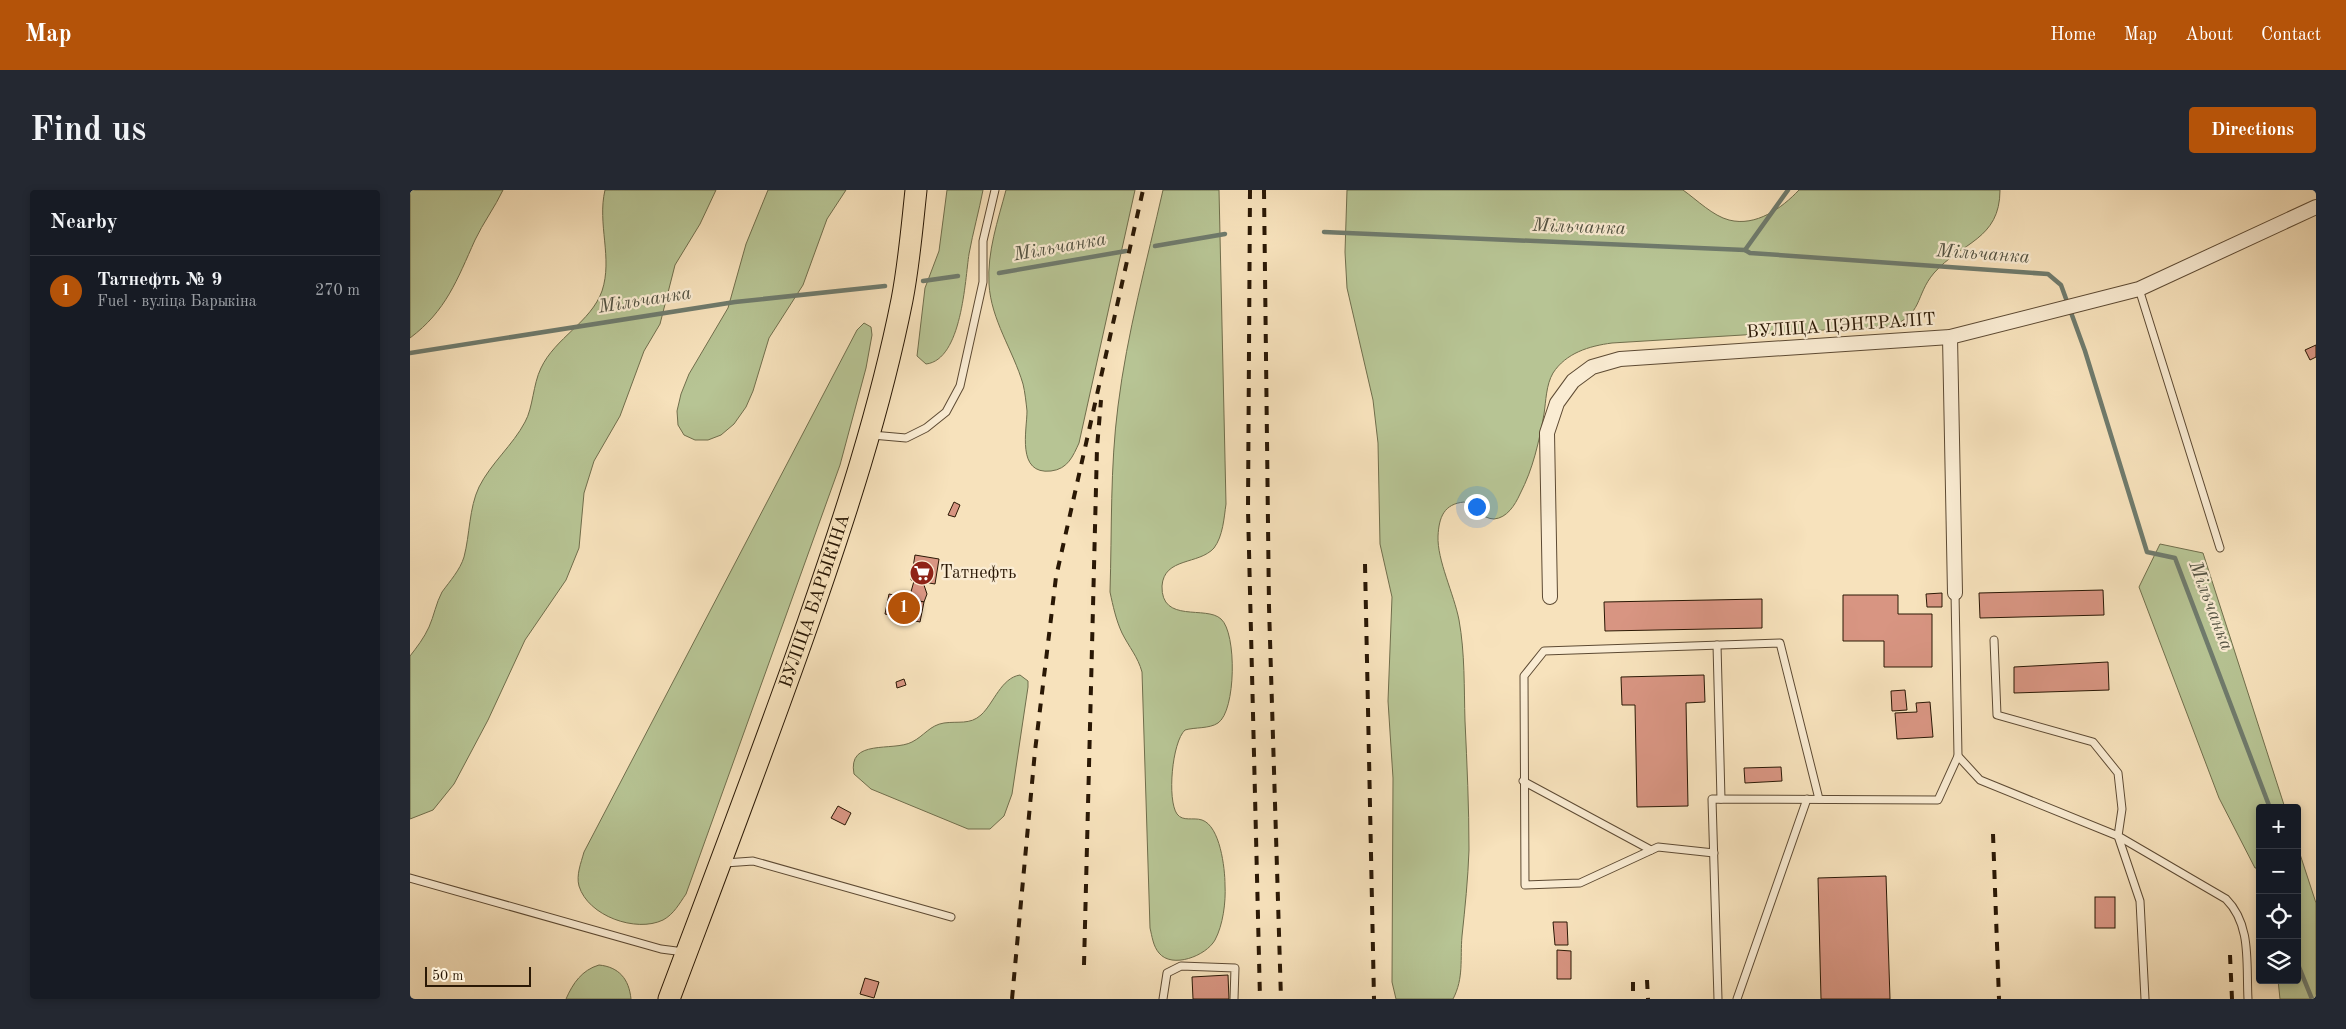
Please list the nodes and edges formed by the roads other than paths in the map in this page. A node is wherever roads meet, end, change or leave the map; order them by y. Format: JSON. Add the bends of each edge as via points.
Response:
{"nodes":[{"id":1,"x":916,"y":190,"type":"edge"},
{"id":2,"x":995,"y":190,"type":"edge"},
{"id":3,"x":2316,"y":206,"type":"edge"},
{"id":4,"x":2139,"y":290,"type":"junction"},
{"id":5,"x":1950,"y":337,"type":"junction"},
{"id":6,"x":870,"y":435,"type":"junction"},
{"id":7,"x":2220,"y":548,"type":"dead end"},
{"id":8,"x":1955,"y":593,"type":"joint"},
{"id":9,"x":1550,"y":597,"type":"dead end"},
{"id":10,"x":1994,"y":640,"type":"dead end"},
{"id":11,"x":1717,"y":645,"type":"junction"},
{"id":12,"x":1958,"y":756,"type":"junction"},
{"id":13,"x":1523,"y":781,"type":"junction"},
{"id":14,"x":1722,"y":799,"type":"junction"},
{"id":15,"x":1819,"y":799,"type":"junction"},
{"id":16,"x":1807,"y":800,"type":"junction"},
{"id":17,"x":2118,"y":836,"type":"junction"},
{"id":18,"x":1651,"y":850,"type":"junction"},
{"id":19,"x":1714,"y":853,"type":"junction"},
{"id":20,"x":722,"y":863,"type":"junction"},
{"id":21,"x":410,"y":878,"type":"edge"},
{"id":22,"x":951,"y":918,"type":"dead end"},
{"id":23,"x":686,"y":952,"type":"junction"},
{"id":24,"x":669,"y":999,"type":"edge"},
{"id":25,"x":1163,"y":999,"type":"edge"},
{"id":26,"x":1234,"y":999,"type":"edge"},
{"id":27,"x":1718,"y":999,"type":"edge"},
{"id":28,"x":1737,"y":999,"type":"edge"},
{"id":29,"x":2145,"y":999,"type":"edge"},
{"id":30,"x":2248,"y":999,"type":"edge"}],
"edges":[{"from":1,"to":6,"type":"main road","name":"ВУЛІЦА БАРЫКІНА","via":[[902,300]]},
{"from":2,"to":6,"type":"lane","via":[[983,241],[983,282],[960,386],[946,412],[926,428],[906,438]]},
{"from":3,"to":4,"type":"street","name":"ВУЛІЦА ЦЭНТРАЛІТ"},
{"from":4,"to":5,"type":"street","name":"ВУЛІЦА ЦЭНТРАЛІТ"},
{"from":4,"to":7,"type":"lane"},
{"from":5,"to":8,"type":"street"},
{"from":5,"to":9,"type":"street","name":"ВУЛІЦА ЦЭНТРАЛІТ","via":[[1620,359],[1592,367],[1572,382],[1557,403],[1546,433]]},
{"from":6,"to":20,"type":"main road","name":"ВУЛІЦА БАРЫКІНА","via":[[840,534]]},
{"from":8,"to":12,"type":"lane"},
{"from":10,"to":17,"type":"lane","via":[[1997,715],[2093,742],[2118,773],[2122,809]]},
{"from":11,"to":13,"type":"lane","via":[[1544,651],[1524,676]]},
{"from":11,"to":14,"type":"lane"},
{"from":11,"to":15,"type":"lane","via":[[1780,643]]},
{"from":12,"to":15,"type":"lane","via":[[1938,800]]},
{"from":12,"to":17,"type":"lane","via":[[1980,780]]},
{"from":13,"to":18,"type":"lane"},
{"from":13,"to":18,"type":"lane","via":[[1525,885],[1580,883]]},
{"from":14,"to":16,"type":"lane"},
{"from":14,"to":19,"type":"lane","via":[[1712,799]]},
{"from":15,"to":16,"type":"lane"},
{"from":16,"to":28,"type":"lane"},
{"from":17,"to":29,"type":"lane","via":[[2140,901]]},
{"from":17,"to":30,"type":"lane","via":[[2226,899],[2236,910],[2244,930]]},
{"from":18,"to":19,"type":"lane","via":[[1658,847]]},
{"from":19,"to":27,"type":"lane"},
{"from":20,"to":22,"type":"lane","via":[[753,861]]},
{"from":20,"to":23,"type":"main road","name":"ВУЛІЦА БАРЫКІНА"},
{"from":21,"to":23,"type":"lane","via":[[661,948]]},
{"from":23,"to":24,"type":"main road","name":"ВУЛІЦА БАРЫКІНА"},
{"from":25,"to":26,"type":"lane","via":[[1166,973],[1181,966],[1235,968]]}]}
